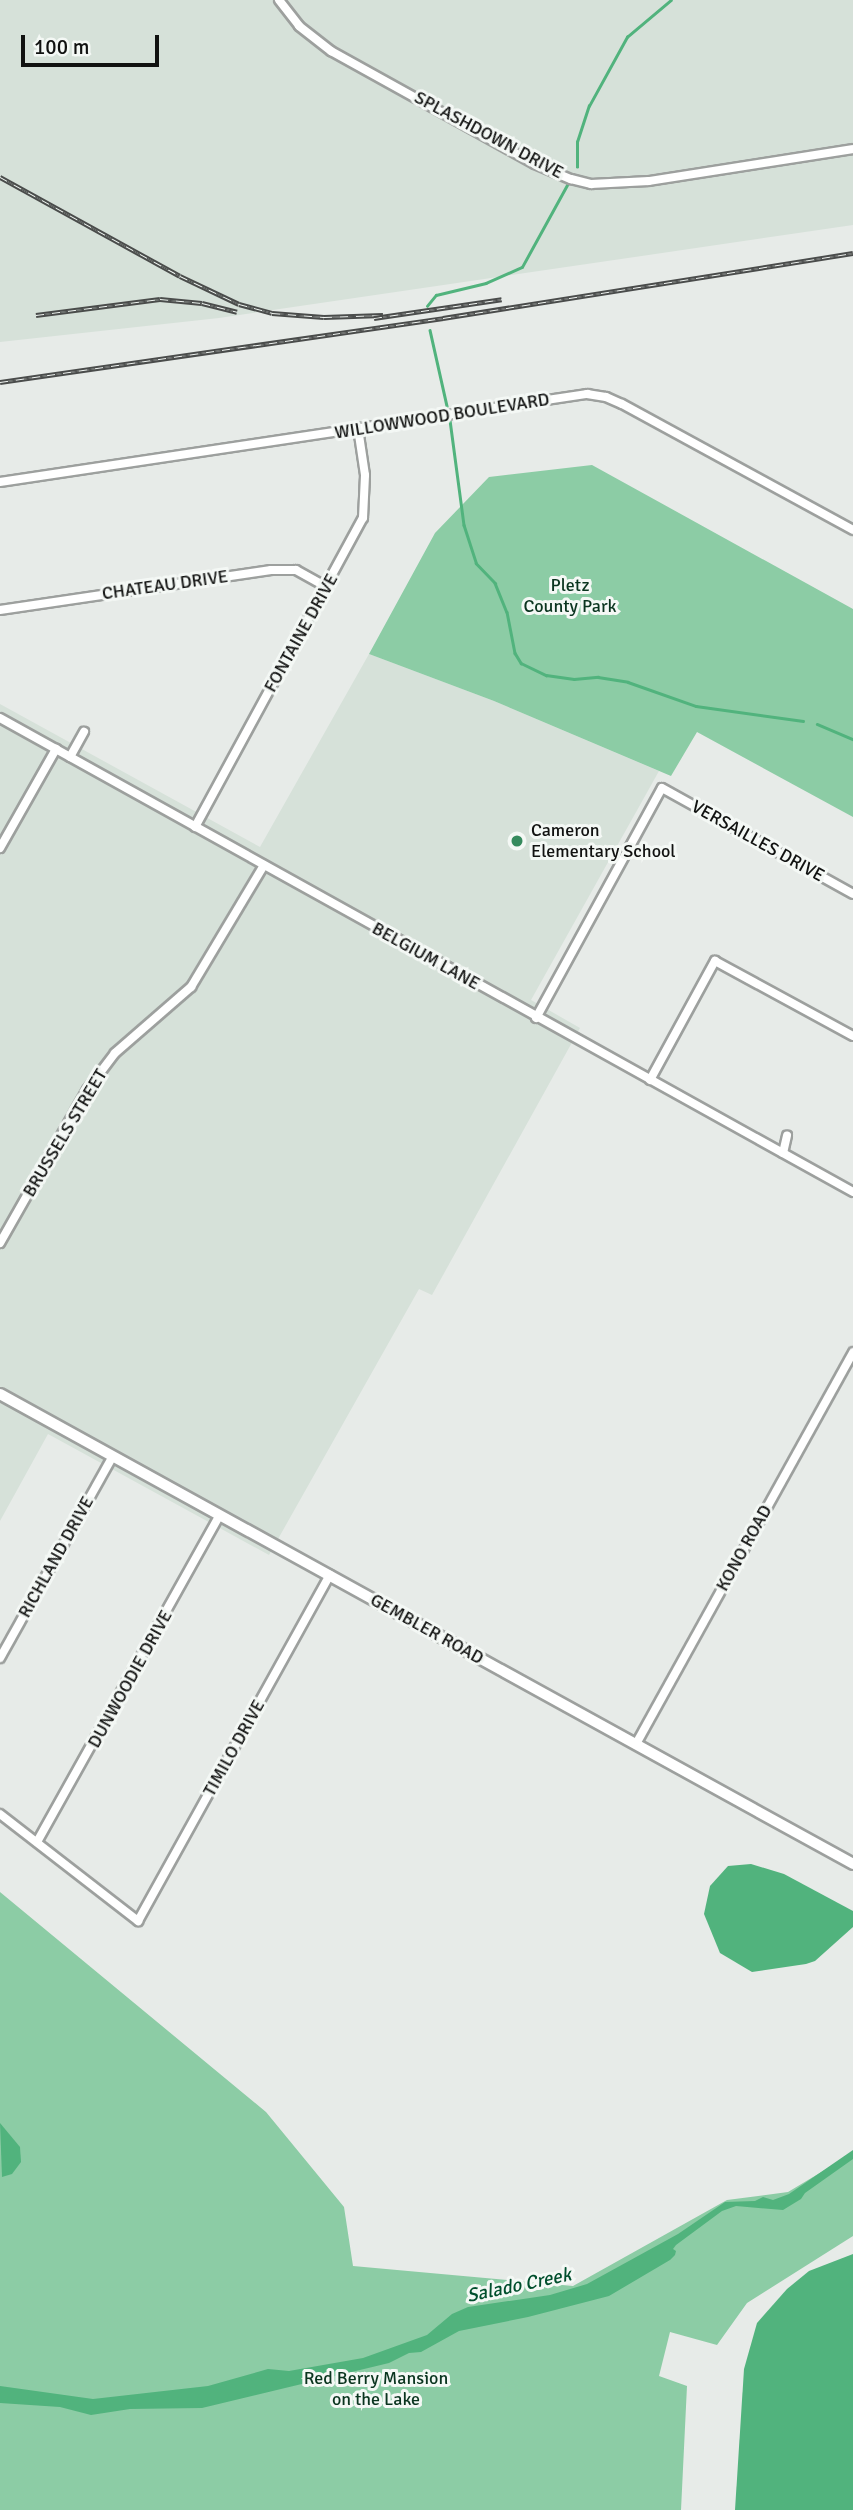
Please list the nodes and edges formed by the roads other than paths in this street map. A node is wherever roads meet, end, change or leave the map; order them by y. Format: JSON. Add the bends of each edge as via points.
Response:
{"nodes":[{"id":1,"x":279,"y":0,"type":"edge"},
{"id":2,"x":853,"y":149,"type":"edge"},
{"id":3,"x":358,"y":428,"type":"junction"},
{"id":4,"x":0,"y":482,"type":"edge"},
{"id":5,"x":853,"y":530,"type":"edge"},
{"id":6,"x":327,"y":587,"type":"junction"},
{"id":7,"x":0,"y":610,"type":"edge"},
{"id":8,"x":0,"y":718,"type":"edge"},
{"id":9,"x":84,"y":732,"type":"dead end"},
{"id":10,"x":56,"y":749,"type":"junction"},
{"id":11,"x":70,"y":757,"type":"junction"},
{"id":12,"x":195,"y":827,"type":"junction"},
{"id":13,"x":0,"y":848,"type":"edge"},
{"id":14,"x":264,"y":865,"type":"junction"},
{"id":15,"x":853,"y":894,"type":"edge"},
{"id":16,"x":536,"y":1018,"type":"junction"},
{"id":17,"x":853,"y":1036,"type":"edge"},
{"id":18,"x":650,"y":1080,"type":"junction"},
{"id":19,"x":787,"y":1135,"type":"dead end"},
{"id":20,"x":783,"y":1153,"type":"junction"},
{"id":21,"x":853,"y":1192,"type":"edge"},
{"id":22,"x":0,"y":1243,"type":"edge"},
{"id":23,"x":853,"y":1352,"type":"edge"},
{"id":24,"x":0,"y":1394,"type":"edge"},
{"id":25,"x":113,"y":1456,"type":"junction"},
{"id":26,"x":220,"y":1515,"type":"junction"},
{"id":27,"x":330,"y":1575,"type":"junction"},
{"id":28,"x":0,"y":1658,"type":"edge"},
{"id":29,"x":636,"y":1744,"type":"junction"},
{"id":30,"x":0,"y":1814,"type":"edge"},
{"id":31,"x":37,"y":1842,"type":"junction"},
{"id":32,"x":853,"y":1864,"type":"edge"}],
"edges":[{"from":1,"to":2,"type":"street","name":"SPLASHDOWN DRIVE","via":[[299,26],[331,51],[535,164],[590,184],[649,181]]},
{"from":3,"to":4,"type":"street","name":"WILLOWWOOD BOULEVARD"},
{"from":3,"to":5,"type":"street","name":"WILLOWWOOD BOULEVARD","via":[[577,395],[606,397]]},
{"from":3,"to":6,"type":"street","name":"FONTAINE DRIVE","via":[[365,508]]},
{"from":6,"to":7,"type":"street","name":"CHATEAU DRIVE","via":[[296,570],[271,570]]},
{"from":6,"to":12,"type":"street","name":"FONTAINE DRIVE"},
{"from":8,"to":10,"type":"street","name":"BELGIUM LANE"},
{"from":9,"to":11,"type":"street"},
{"from":10,"to":11,"type":"street","name":"BELGIUM LANE"},
{"from":10,"to":13,"type":"street"},
{"from":11,"to":12,"type":"street","name":"BELGIUM LANE"},
{"from":12,"to":14,"type":"street","name":"BELGIUM LANE"},
{"from":14,"to":16,"type":"street","name":"BELGIUM LANE"},
{"from":14,"to":22,"type":"street","name":"BRUSSELS STREET","via":[[191,987],[115,1053],[87,1090]]},
{"from":15,"to":16,"type":"street","name":"VERSAILLES DRIVE","via":[[662,788]]},
{"from":16,"to":18,"type":"street","name":"BELGIUM LANE"},
{"from":17,"to":18,"type":"street","via":[[715,961]]},
{"from":18,"to":20,"type":"street","name":"BELGIUM LANE"},
{"from":19,"to":20,"type":"street"},
{"from":20,"to":21,"type":"street","name":"BELGIUM LANE"},
{"from":23,"to":29,"type":"street","name":"KONO ROAD"},
{"from":24,"to":25,"type":"main road","name":"GEMBLER ROAD"},
{"from":25,"to":26,"type":"main road","name":"GEMBLER ROAD"},
{"from":25,"to":28,"type":"street","name":"RICHLAND DRIVE"},
{"from":26,"to":27,"type":"main road","name":"GEMBLER ROAD"},
{"from":26,"to":31,"type":"street","name":"DUNWOODIE DRIVE"},
{"from":27,"to":29,"type":"main road","name":"GEMBLER ROAD"},
{"from":27,"to":31,"type":"street","name":"TIMILO DRIVE","via":[[138,1921]]},
{"from":29,"to":32,"type":"main road","name":"GEMBLER ROAD"},
{"from":30,"to":31,"type":"street"}]}
